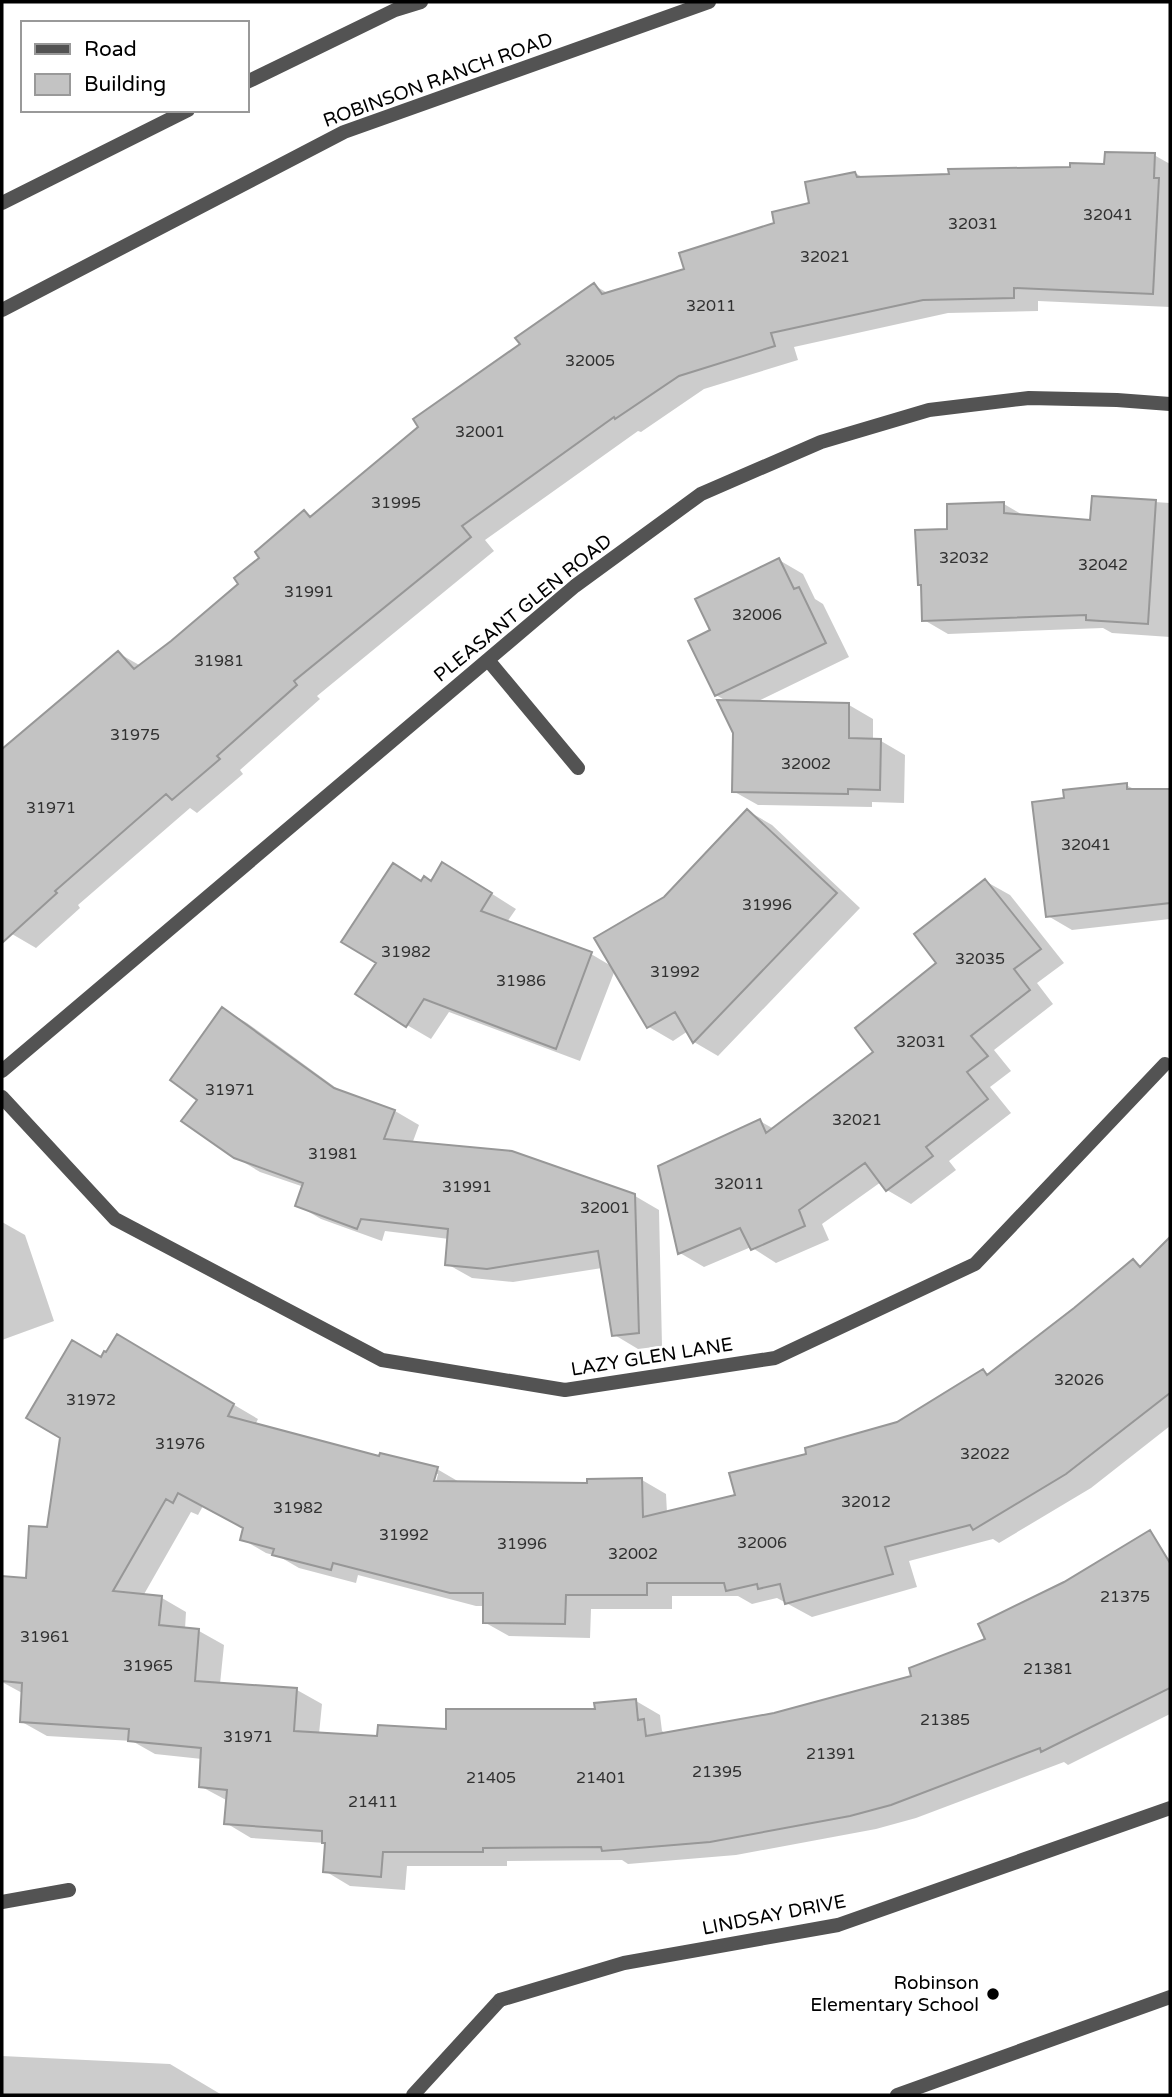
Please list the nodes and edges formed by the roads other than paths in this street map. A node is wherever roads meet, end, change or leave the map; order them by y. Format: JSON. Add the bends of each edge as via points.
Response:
{"nodes":[{"id":1,"x":421,"y":2,"type":"edge"},
{"id":2,"x":709,"y":2,"type":"edge"},
{"id":3,"x":248,"y":82,"type":"edge"},
{"id":4,"x":184,"y":112,"type":"edge"},
{"id":5,"x":2,"y":203,"type":"edge"},
{"id":6,"x":2,"y":310,"type":"edge"},
{"id":7,"x":1170,"y":404,"type":"edge"},
{"id":8,"x":488,"y":660,"type":"junction"},
{"id":9,"x":578,"y":768,"type":"dead end"},
{"id":10,"x":1165,"y":1064,"type":"dead end"},
{"id":11,"x":2,"y":1071,"type":"edge"},
{"id":12,"x":2,"y":1097,"type":"edge"},
{"id":13,"x":1170,"y":1808,"type":"edge"},
{"id":14,"x":69,"y":1890,"type":"dead end"},
{"id":15,"x":2,"y":1902,"type":"edge"},
{"id":16,"x":1170,"y":1997,"type":"edge"},
{"id":17,"x":413,"y":2095,"type":"edge"},
{"id":18,"x":897,"y":2095,"type":"edge"}],
"edges":[{"from":1,"to":3,"type":"street","via":[[395,10]]},
{"from":2,"to":6,"type":"street","name":"ROBINSON RANCH ROAD","via":[[344,132]]},
{"from":4,"to":5,"type":"street"},
{"from":7,"to":8,"type":"street","name":"PLEASANT GLEN ROAD","via":[[1029,398],[929,410],[821,442],[701,494],[575,586]]},
{"from":8,"to":9,"type":"street"},
{"from":8,"to":11,"type":"street","name":"PLEASANT GLEN ROAD"},
{"from":10,"to":12,"type":"street","name":"LAZY GLEN LANE","via":[[975,1264],[775,1358],[565,1390],[382,1360],[115,1219]]},
{"from":13,"to":17,"type":"street","name":"LINDSAY DRIVE","via":[[838,1925],[624,1963],[500,2000]]},
{"from":14,"to":15,"type":"street"},
{"from":16,"to":18,"type":"street"}]}
